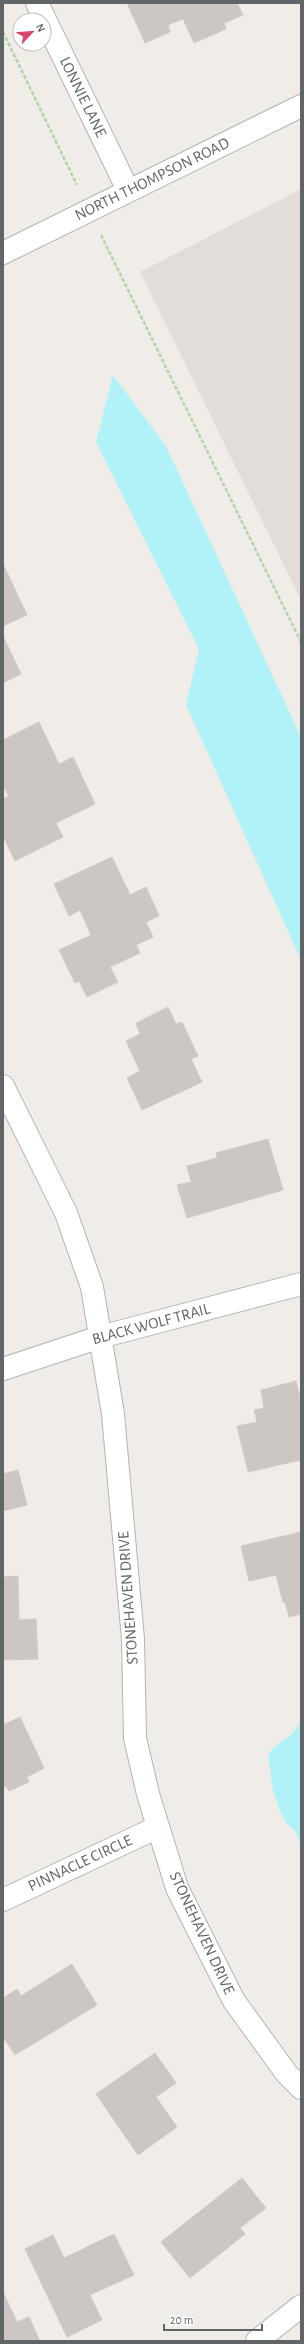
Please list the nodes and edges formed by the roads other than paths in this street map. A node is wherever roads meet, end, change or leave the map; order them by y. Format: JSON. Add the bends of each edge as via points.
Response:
{"nodes":[{"id":1,"x":38,"y":3,"type":"edge"},
{"id":2,"x":301,"y":106,"type":"edge"},
{"id":3,"x":128,"y":190,"type":"junction"},
{"id":4,"x":3,"y":253,"type":"edge"},
{"id":5,"x":3,"y":1086,"type":"edge"},
{"id":6,"x":301,"y":1284,"type":"edge"},
{"id":7,"x":100,"y":1337,"type":"junction"},
{"id":8,"x":3,"y":1370,"type":"edge"},
{"id":9,"x":158,"y":1827,"type":"junction"},
{"id":10,"x":3,"y":1900,"type":"edge"},
{"id":11,"x":301,"y":2088,"type":"edge"},
{"id":12,"x":301,"y":2306,"type":"edge"},
{"id":13,"x":258,"y":2341,"type":"edge"}],
"edges":[{"from":1,"to":3,"type":"street","name":"LONNIE LANE"},
{"from":2,"to":3,"type":"street","name":"NORTH THOMPSON ROAD"},
{"from":3,"to":4,"type":"street","name":"NORTH THOMPSON ROAD"},
{"from":5,"to":7,"type":"street","name":"STONEHAVEN DRIVE","via":[[66,1213],[92,1287]]},
{"from":6,"to":7,"type":"street","name":"BLACK WOLF TRAIL"},
{"from":7,"to":8,"type":"street","name":"BLACK WOLF TRAIL"},
{"from":7,"to":9,"type":"street","name":"STONEHAVEN DRIVE","via":[[113,1414],[132,1626],[135,1738]]},
{"from":9,"to":10,"type":"street","name":"PINNACLE CIRCLE"},
{"from":9,"to":11,"type":"street","name":"STONEHAVEN DRIVE","via":[[177,1888],[234,2001],[287,2074]]},
{"from":12,"to":13,"type":"street"}]}
